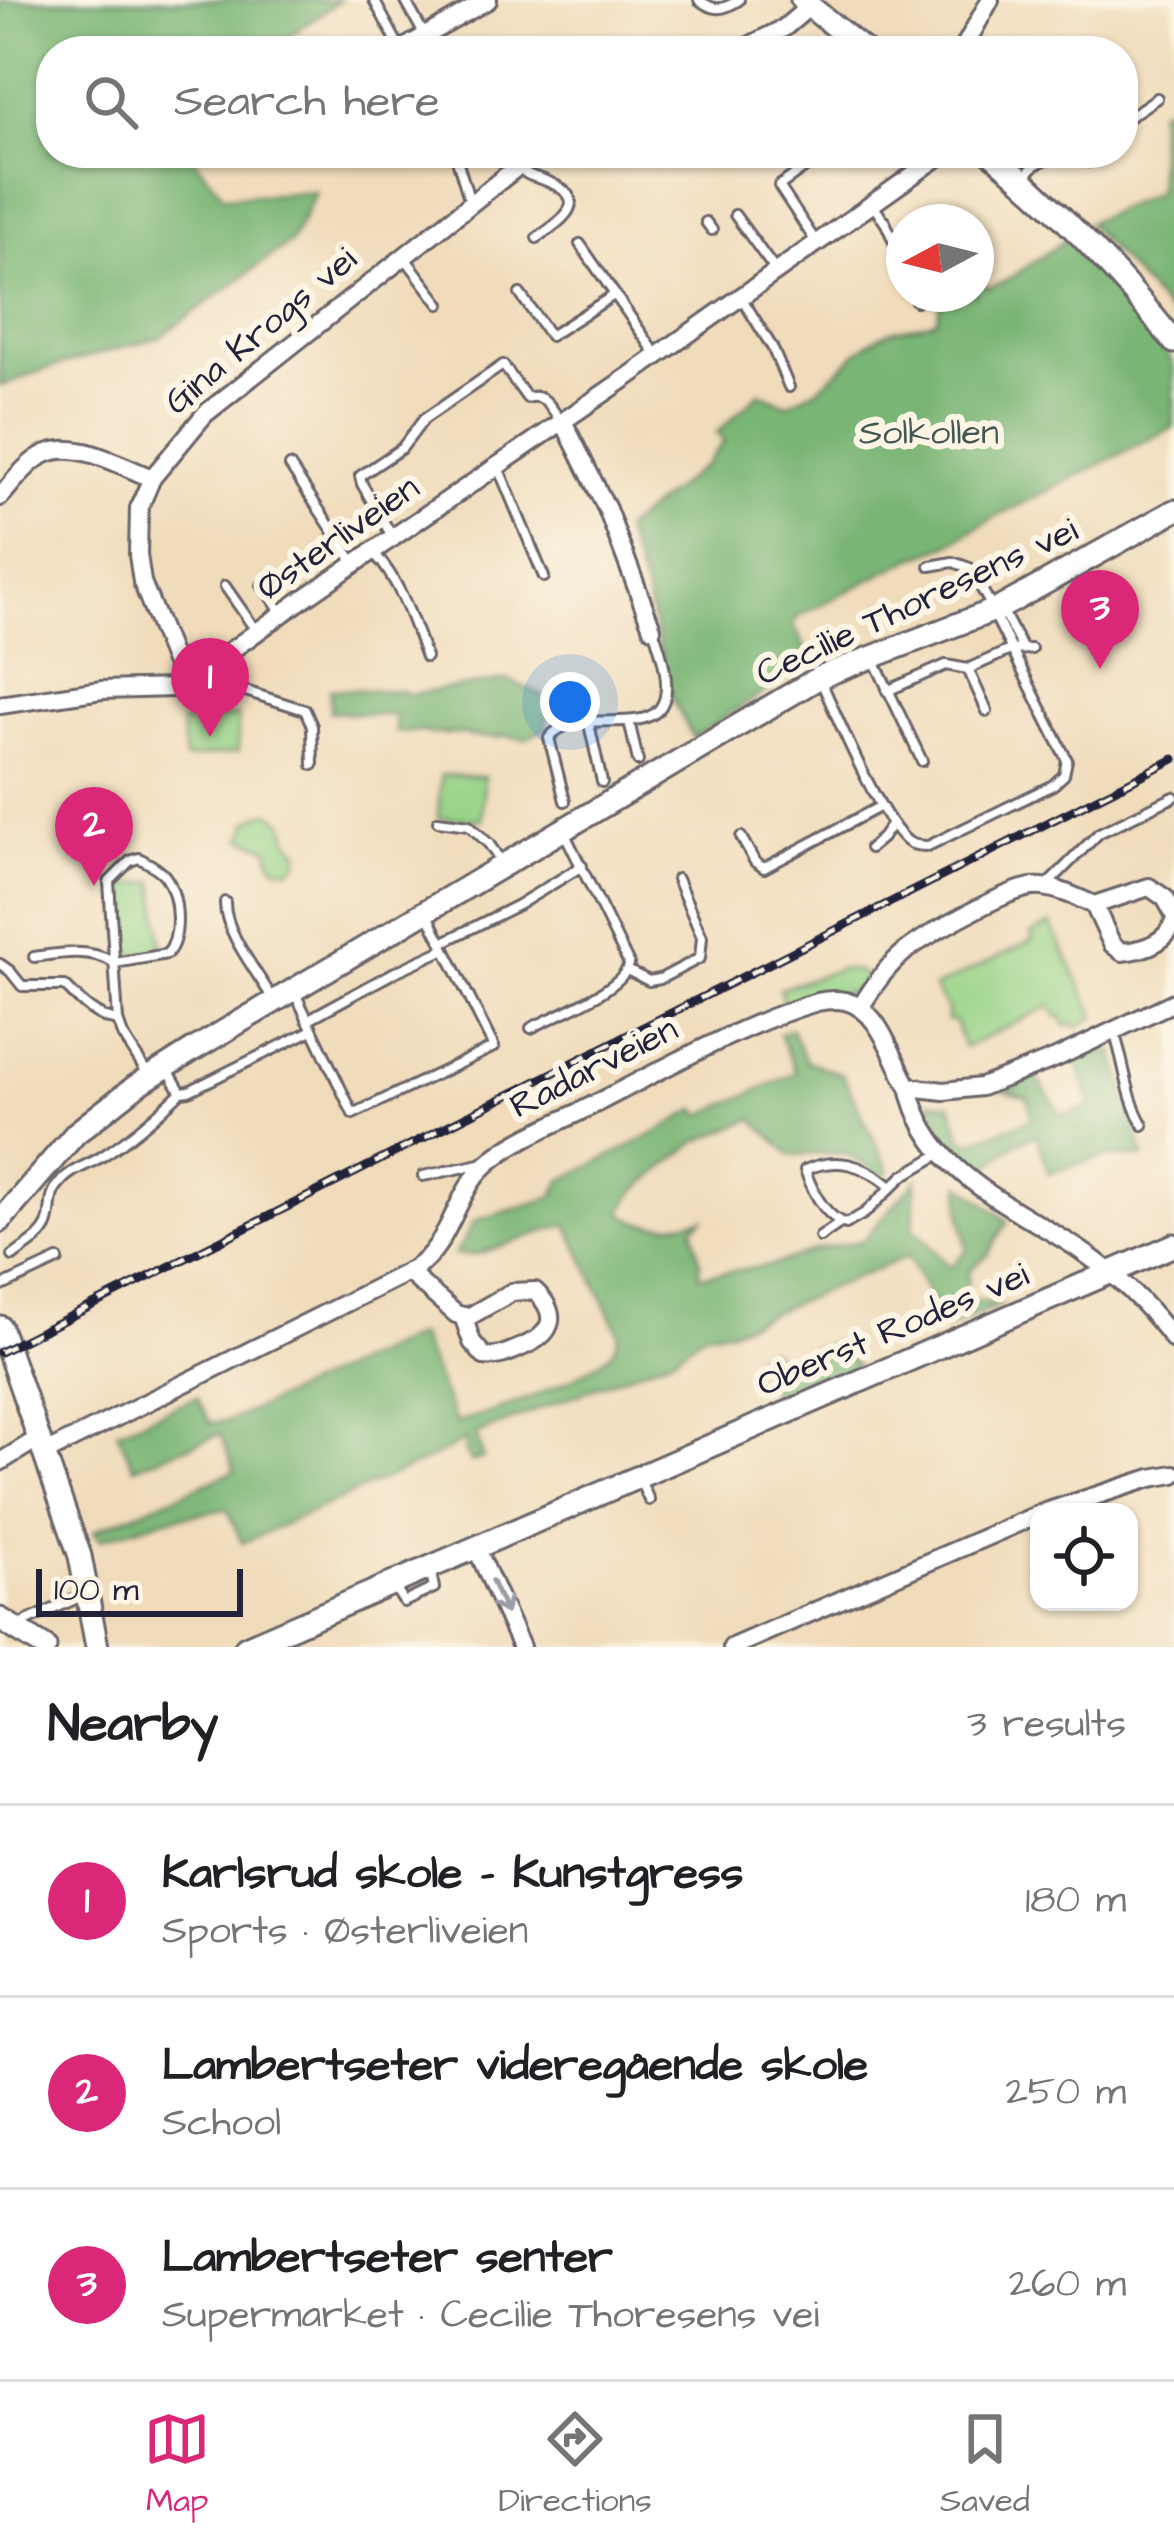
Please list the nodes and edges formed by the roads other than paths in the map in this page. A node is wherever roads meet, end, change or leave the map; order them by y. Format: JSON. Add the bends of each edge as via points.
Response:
{"nodes":[{"id":1,"x":374,"y":0,"type":"edge"},
{"id":2,"x":405,"y":0,"type":"edge"},
{"id":3,"x":488,"y":0,"type":"edge"},
{"id":4,"x":699,"y":0,"type":"edge"},
{"id":5,"x":740,"y":0,"type":"edge"},
{"id":6,"x":990,"y":0,"type":"edge"},
{"id":7,"x":806,"y":3,"type":"edge"},
{"id":8,"x":393,"y":36,"type":"edge"},
{"id":9,"x":425,"y":36,"type":"edge"},
{"id":10,"x":428,"y":36,"type":"edge"},
{"id":11,"x":769,"y":36,"type":"edge"},
{"id":12,"x":839,"y":36,"type":"edge"},
{"id":13,"x":970,"y":36,"type":"edge"},
{"id":14,"x":1157,"y":98,"type":"dead end"},
{"id":15,"x":1138,"y":113,"type":"edge"},
{"id":16,"x":460,"y":168,"type":"edge"},
{"id":17,"x":515,"y":168,"type":"edge"},
{"id":18,"x":520,"y":168,"type":"edge"},
{"id":19,"x":804,"y":168,"type":"edge"},
{"id":20,"x":923,"y":168,"type":"edge"},
{"id":21,"x":1009,"y":168,"type":"edge"},
{"id":22,"x":1032,"y":168,"type":"edge"},
{"id":23,"x":1022,"y":179,"type":"junction"},
{"id":24,"x":470,"y":202,"type":"junction"},
{"id":25,"x":873,"y":203,"type":"junction"},
{"id":26,"x":735,"y":215,"type":"dead end"},
{"id":27,"x":886,"y":224,"type":"edge"},
{"id":28,"x":537,"y":238,"type":"dead end"},
{"id":29,"x":817,"y":243,"type":"junction"},
{"id":30,"x":580,"y":244,"type":"dead end"},
{"id":31,"x":404,"y":257,"type":"junction"},
{"id":32,"x":776,"y":271,"type":"junction"},
{"id":33,"x":520,"y":294,"type":"dead end"},
{"id":34,"x":614,"y":295,"type":"junction"},
{"id":35,"x":740,"y":296,"type":"junction"},
{"id":36,"x":440,"y":304,"type":"dead end"},
{"id":37,"x":1174,"y":342,"type":"edge"},
{"id":38,"x":657,"y":355,"type":"junction"},
{"id":39,"x":789,"y":387,"type":"dead end"},
{"id":40,"x":562,"y":422,"type":"junction"},
{"id":41,"x":290,"y":466,"type":"dead end"},
{"id":42,"x":498,"y":466,"type":"junction"},
{"id":43,"x":152,"y":478,"type":"junction"},
{"id":44,"x":0,"y":497,"type":"edge"},
{"id":45,"x":1174,"y":511,"type":"edge"},
{"id":46,"x":394,"y":539,"type":"junction"},
{"id":47,"x":374,"y":554,"type":"junction"},
{"id":48,"x":356,"y":565,"type":"junction"},
{"id":49,"x":930,"y":566,"type":"dead end"},
{"id":50,"x":544,"y":577,"type":"dead end"},
{"id":51,"x":262,"y":585,"type":"dead end"},
{"id":52,"x":225,"y":586,"type":"dead end"},
{"id":53,"x":996,"y":610,"type":"junction"},
{"id":54,"x":283,"y":614,"type":"junction"},
{"id":55,"x":652,"y":628,"type":"joint"},
{"id":56,"x":258,"y":633,"type":"junction"},
{"id":57,"x":1010,"y":650,"type":"junction"},
{"id":58,"x":872,"y":657,"type":"junction"},
{"id":59,"x":426,"y":658,"type":"dead end"},
{"id":60,"x":207,"y":669,"type":"junction"},
{"id":61,"x":968,"y":669,"type":"junction"},
{"id":62,"x":820,"y":677,"type":"junction"},
{"id":63,"x":183,"y":684,"type":"junction"},
{"id":64,"x":887,"y":691,"type":"junction"},
{"id":65,"x":0,"y":705,"type":"edge"},
{"id":66,"x":987,"y":711,"type":"dead end"},
{"id":67,"x":629,"y":721,"type":"junction"},
{"id":68,"x":589,"y":724,"type":"junction"},
{"id":69,"x":638,"y":760,"type":"dead end"},
{"id":70,"x":922,"y":761,"type":"dead end"},
{"id":71,"x":313,"y":765,"type":"dead end"},
{"id":72,"x":602,"y":782,"type":"dead end"},
{"id":73,"x":1174,"y":797,"type":"edge"},
{"id":74,"x":565,"y":801,"type":"dead end"},
{"id":75,"x":881,"y":806,"type":"junction"},
{"id":76,"x":438,"y":821,"type":"dead end"},
{"id":77,"x":892,"y":824,"type":"junction"},
{"id":78,"x":563,"y":831,"type":"junction"},
{"id":79,"x":741,"y":837,"type":"dead end"},
{"id":80,"x":870,"y":848,"type":"dead end"},
{"id":81,"x":504,"y":866,"type":"junction"},
{"id":82,"x":582,"y":866,"type":"junction"},
{"id":83,"x":677,"y":879,"type":"dead end"},
{"id":84,"x":1044,"y":888,"type":"junction"},
{"id":85,"x":225,"y":902,"type":"dead end"},
{"id":86,"x":1094,"y":905,"type":"junction"},
{"id":87,"x":427,"y":912,"type":"junction"},
{"id":88,"x":1174,"y":918,"type":"edge"},
{"id":89,"x":443,"y":946,"type":"junction"},
{"id":90,"x":34,"y":956,"type":"dead end"},
{"id":91,"x":115,"y":963,"type":"junction"},
{"id":92,"x":0,"y":964,"type":"edge"},
{"id":93,"x":629,"y":971,"type":"junction"},
{"id":94,"x":285,"y":997,"type":"junction"},
{"id":95,"x":1174,"y":1002,"type":"edge"},
{"id":96,"x":860,"y":1008,"type":"junction"},
{"id":97,"x":118,"y":1021,"type":"junction"},
{"id":98,"x":309,"y":1025,"type":"junction"},
{"id":99,"x":531,"y":1028,"type":"dead end"},
{"id":100,"x":1113,"y":1030,"type":"junction"},
{"id":101,"x":158,"y":1072,"type":"junction"},
{"id":102,"x":909,"y":1087,"type":"junction"},
{"id":103,"x":181,"y":1092,"type":"junction"},
{"id":104,"x":1143,"y":1125,"type":"dead end"},
{"id":105,"x":940,"y":1154,"type":"junction"},
{"id":106,"x":488,"y":1163,"type":"junction"},
{"id":107,"x":423,"y":1176,"type":"dead end"},
{"id":108,"x":890,"y":1186,"type":"junction"},
{"id":109,"x":0,"y":1221,"type":"edge"},
{"id":110,"x":839,"y":1224,"type":"junction"},
{"id":111,"x":820,"y":1237,"type":"dead end"},
{"id":112,"x":1174,"y":1245,"type":"edge"},
{"id":113,"x":13,"y":1256,"type":"dead end"},
{"id":114,"x":58,"y":1260,"type":"dead end"},
{"id":115,"x":408,"y":1272,"type":"junction"},
{"id":116,"x":1110,"y":1272,"type":"junction"},
{"id":117,"x":0,"y":1287,"type":"edge"},
{"id":118,"x":464,"y":1316,"type":"junction"},
{"id":119,"x":0,"y":1328,"type":"edge"},
{"id":120,"x":1174,"y":1340,"type":"edge"},
{"id":121,"x":42,"y":1446,"type":"junction"},
{"id":122,"x":0,"y":1462,"type":"edge"},
{"id":123,"x":1174,"y":1474,"type":"edge"},
{"id":124,"x":639,"y":1477,"type":"junction"},
{"id":125,"x":649,"y":1500,"type":"dead end"},
{"id":126,"x":1073,"y":1503,"type":"edge"},
{"id":127,"x":1030,"y":1518,"type":"edge"},
{"id":128,"x":476,"y":1547,"type":"junction"},
{"id":129,"x":88,"y":1594,"type":"junction"},
{"id":130,"x":9,"y":1624,"type":"edge"},
{"id":131,"x":45,"y":1647,"type":"edge"},
{"id":132,"x":97,"y":1647,"type":"edge"},
{"id":133,"x":245,"y":1647,"type":"edge"},
{"id":134,"x":521,"y":1647,"type":"edge"},
{"id":135,"x":732,"y":1647,"type":"edge"}],
"edges":[{"from":1,"to":8,"type":"lane"},
{"from":2,"to":9,"type":"lane"},
{"from":3,"to":10,"type":"street"},
{"from":4,"to":5,"type":"lane","via":[[717,10]]},
{"from":6,"to":13,"type":"street"},
{"from":7,"to":11,"type":"street"},
{"from":7,"to":12,"type":"street"},
{"from":14,"to":15,"type":"lane"},
{"from":16,"to":24,"type":"lane"},
{"from":17,"to":24,"type":"street","name":"Gina Krogs vei"},
{"from":18,"to":28,"type":"lane","via":[[570,199],[566,218]]},
{"from":19,"to":29,"type":"lane","via":[[779,186]]},
{"from":20,"to":25,"type":"street","name":"Østerliveien"},
{"from":21,"to":23,"type":"street"},
{"from":22,"to":23,"type":"lane"},
{"from":23,"to":37,"type":"street"},
{"from":24,"to":31,"type":"street","name":"Gina Krogs vei"},
{"from":25,"to":27,"type":"lane"},
{"from":25,"to":29,"type":"street","name":"Østerliveien"},
{"from":26,"to":32,"type":"lane"},
{"from":29,"to":32,"type":"street","name":"Østerliveien"},
{"from":30,"to":34,"type":"lane"},
{"from":31,"to":36,"type":"lane"},
{"from":31,"to":43,"type":"street","name":"Gina Krogs vei","via":[[205,414]]},
{"from":32,"to":35,"type":"street","name":"Østerliveien"},
{"from":33,"to":34,"type":"lane","via":[[550,336]]},
{"from":34,"to":38,"type":"lane"},
{"from":35,"to":38,"type":"street","name":"Østerliveien"},
{"from":35,"to":39,"type":"lane"},
{"from":38,"to":40,"type":"street","name":"Østerliveien"},
{"from":40,"to":42,"type":"street","name":"Østerliveien"},
{"from":40,"to":46,"type":"lane","via":[[544,398],[527,398],[507,367],[496,368],[360,476]]},
{"from":40,"to":55,"type":"street","via":[[607,509]]},
{"from":41,"to":48,"type":"lane"},
{"from":42,"to":46,"type":"street","name":"Østerliveien"},
{"from":42,"to":50,"type":"lane"},
{"from":43,"to":44,"type":"street","via":[[90,454],[53,451]]},
{"from":43,"to":63,"type":"street","name":"Gina Krogs vei","via":[[139,508],[138,556]]},
{"from":45,"to":53,"type":"street","name":"Cecilie Thoresens vei"},
{"from":46,"to":47,"type":"street","name":"Østerliveien"},
{"from":47,"to":48,"type":"street","name":"Østerliveien"},
{"from":47,"to":59,"type":"lane"},
{"from":48,"to":54,"type":"street","name":"Østerliveien"},
{"from":49,"to":53,"type":"lane","via":[[970,568]]},
{"from":51,"to":54,"type":"lane"},
{"from":52,"to":56,"type":"lane"},
{"from":53,"to":57,"type":"lane"},
{"from":53,"to":57,"type":"lane","via":[[1027,648]]},
{"from":53,"to":58,"type":"street","name":"Cecilie Thoresens vei"},
{"from":54,"to":56,"type":"street","name":"Østerliveien"},
{"from":55,"to":67,"type":"lane","via":[[665,698],[649,716]]},
{"from":56,"to":60,"type":"street","name":"Østerliveien"},
{"from":57,"to":61,"type":"lane"},
{"from":57,"to":77,"type":"lane","via":[[1067,760],[1064,775],[928,846],[908,842]]},
{"from":58,"to":62,"type":"street","name":"Cecilie Thoresens vei"},
{"from":58,"to":64,"type":"lane"},
{"from":60,"to":63,"type":"street","name":"Østerliveien"},
{"from":60,"to":71,"type":"lane","via":[[214,681],[305,710]]},
{"from":61,"to":64,"type":"lane","via":[[946,665]]},
{"from":61,"to":66,"type":"lane"},
{"from":62,"to":75,"type":"lane"},
{"from":62,"to":78,"type":"street","name":"Cecilie Thoresens vei"},
{"from":63,"to":65,"type":"street","name":"Østerliveien"},
{"from":64,"to":70,"type":"lane"},
{"from":67,"to":68,"type":"lane"},
{"from":67,"to":69,"type":"lane"},
{"from":68,"to":72,"type":"lane"},
{"from":68,"to":74,"type":"lane","via":[[557,729],[549,739]]},
{"from":73,"to":84,"type":"lane","via":[[1099,833]]},
{"from":75,"to":77,"type":"lane"},
{"from":75,"to":79,"type":"lane","via":[[764,868]]},
{"from":76,"to":81,"type":"lane","via":[[469,825]]},
{"from":77,"to":80,"type":"lane"},
{"from":78,"to":81,"type":"street","name":"Cecilie Thoresens vei"},
{"from":78,"to":82,"type":"lane"},
{"from":81,"to":87,"type":"street","name":"Cecilie Thoresens vei"},
{"from":82,"to":89,"type":"lane"},
{"from":82,"to":93,"type":"lane"},
{"from":83,"to":93,"type":"lane","via":[[702,937],[700,958],[660,979]]},
{"from":84,"to":86,"type":"street"},
{"from":84,"to":96,"type":"street","via":[[1018,890],[917,943]]},
{"from":85,"to":94,"type":"lane","via":[[230,928]]},
{"from":86,"to":88,"type":"street","via":[[1149,886]]},
{"from":86,"to":88,"type":"street","via":[[1122,952],[1160,940]]},
{"from":87,"to":89,"type":"lane"},
{"from":87,"to":94,"type":"street","name":"Cecilie Thoresens vei"},
{"from":89,"to":98,"type":"lane"},
{"from":89,"to":98,"type":"lane","via":[[494,1047],[353,1114]]},
{"from":90,"to":91,"type":"lane","via":[[78,950]]},
{"from":91,"to":91,"type":"lane","via":[[109,882],[140,858],[170,886],[174,944],[167,954]]},
{"from":91,"to":97,"type":"lane"},
{"from":92,"to":97,"type":"lane","via":[[22,986],[65,986]]},
{"from":93,"to":99,"type":"lane"},
{"from":94,"to":98,"type":"lane"},
{"from":94,"to":101,"type":"street","name":"Cecilie Thoresens vei"},
{"from":95,"to":100,"type":"street"},
{"from":96,"to":102,"type":"street"},
{"from":96,"to":106,"type":"street","name":"Radarveien","via":[[825,1000],[757,1025]]},
{"from":97,"to":101,"type":"lane"},
{"from":98,"to":103,"type":"lane"},
{"from":100,"to":102,"type":"street","via":[[981,1087]]},
{"from":100,"to":104,"type":"lane"},
{"from":101,"to":103,"type":"lane"},
{"from":101,"to":109,"type":"street","name":"Cecilie Thoresens vei","via":[[76,1133]]},
{"from":102,"to":105,"type":"street"},
{"from":103,"to":113,"type":"lane","via":[[66,1177],[49,1201],[46,1228]]},
{"from":105,"to":108,"type":"lane"},
{"from":105,"to":116,"type":"street"},
{"from":106,"to":107,"type":"lane"},
{"from":106,"to":115,"type":"street","name":"Radarveien","via":[[428,1259]]},
{"from":108,"to":110,"type":"lane","via":[[854,1221]]},
{"from":108,"to":110,"type":"lane","via":[[857,1164],[806,1168]]},
{"from":110,"to":111,"type":"lane"},
{"from":112,"to":116,"type":"street","name":"Oberst Rodes vei"},
{"from":114,"to":117,"type":"lane"},
{"from":115,"to":118,"type":"street"},
{"from":115,"to":121,"type":"street","name":"Radarveien"},
{"from":116,"to":120,"type":"street"},
{"from":116,"to":124,"type":"street","name":"Oberst Rodes vei"},
{"from":118,"to":118,"type":"street","via":[[512,1292],[535,1291],[550,1323],[537,1340],[491,1358],[478,1351]]},
{"from":119,"to":121,"type":"street"},
{"from":121,"to":122,"type":"street","name":"Radarveien"},
{"from":121,"to":129,"type":"street"},
{"from":123,"to":126,"type":"street"},
{"from":124,"to":125,"type":"lane"},
{"from":124,"to":128,"type":"street","name":"Oberst Rodes vei"},
{"from":127,"to":135,"type":"street"},
{"from":128,"to":133,"type":"street","name":"Oberst Rodes vei"},
{"from":128,"to":134,"type":"street","one_way":true},
{"from":129,"to":130,"type":"lane"},
{"from":129,"to":132,"type":"street"},
{"from":130,"to":131,"type":"street"}]}
